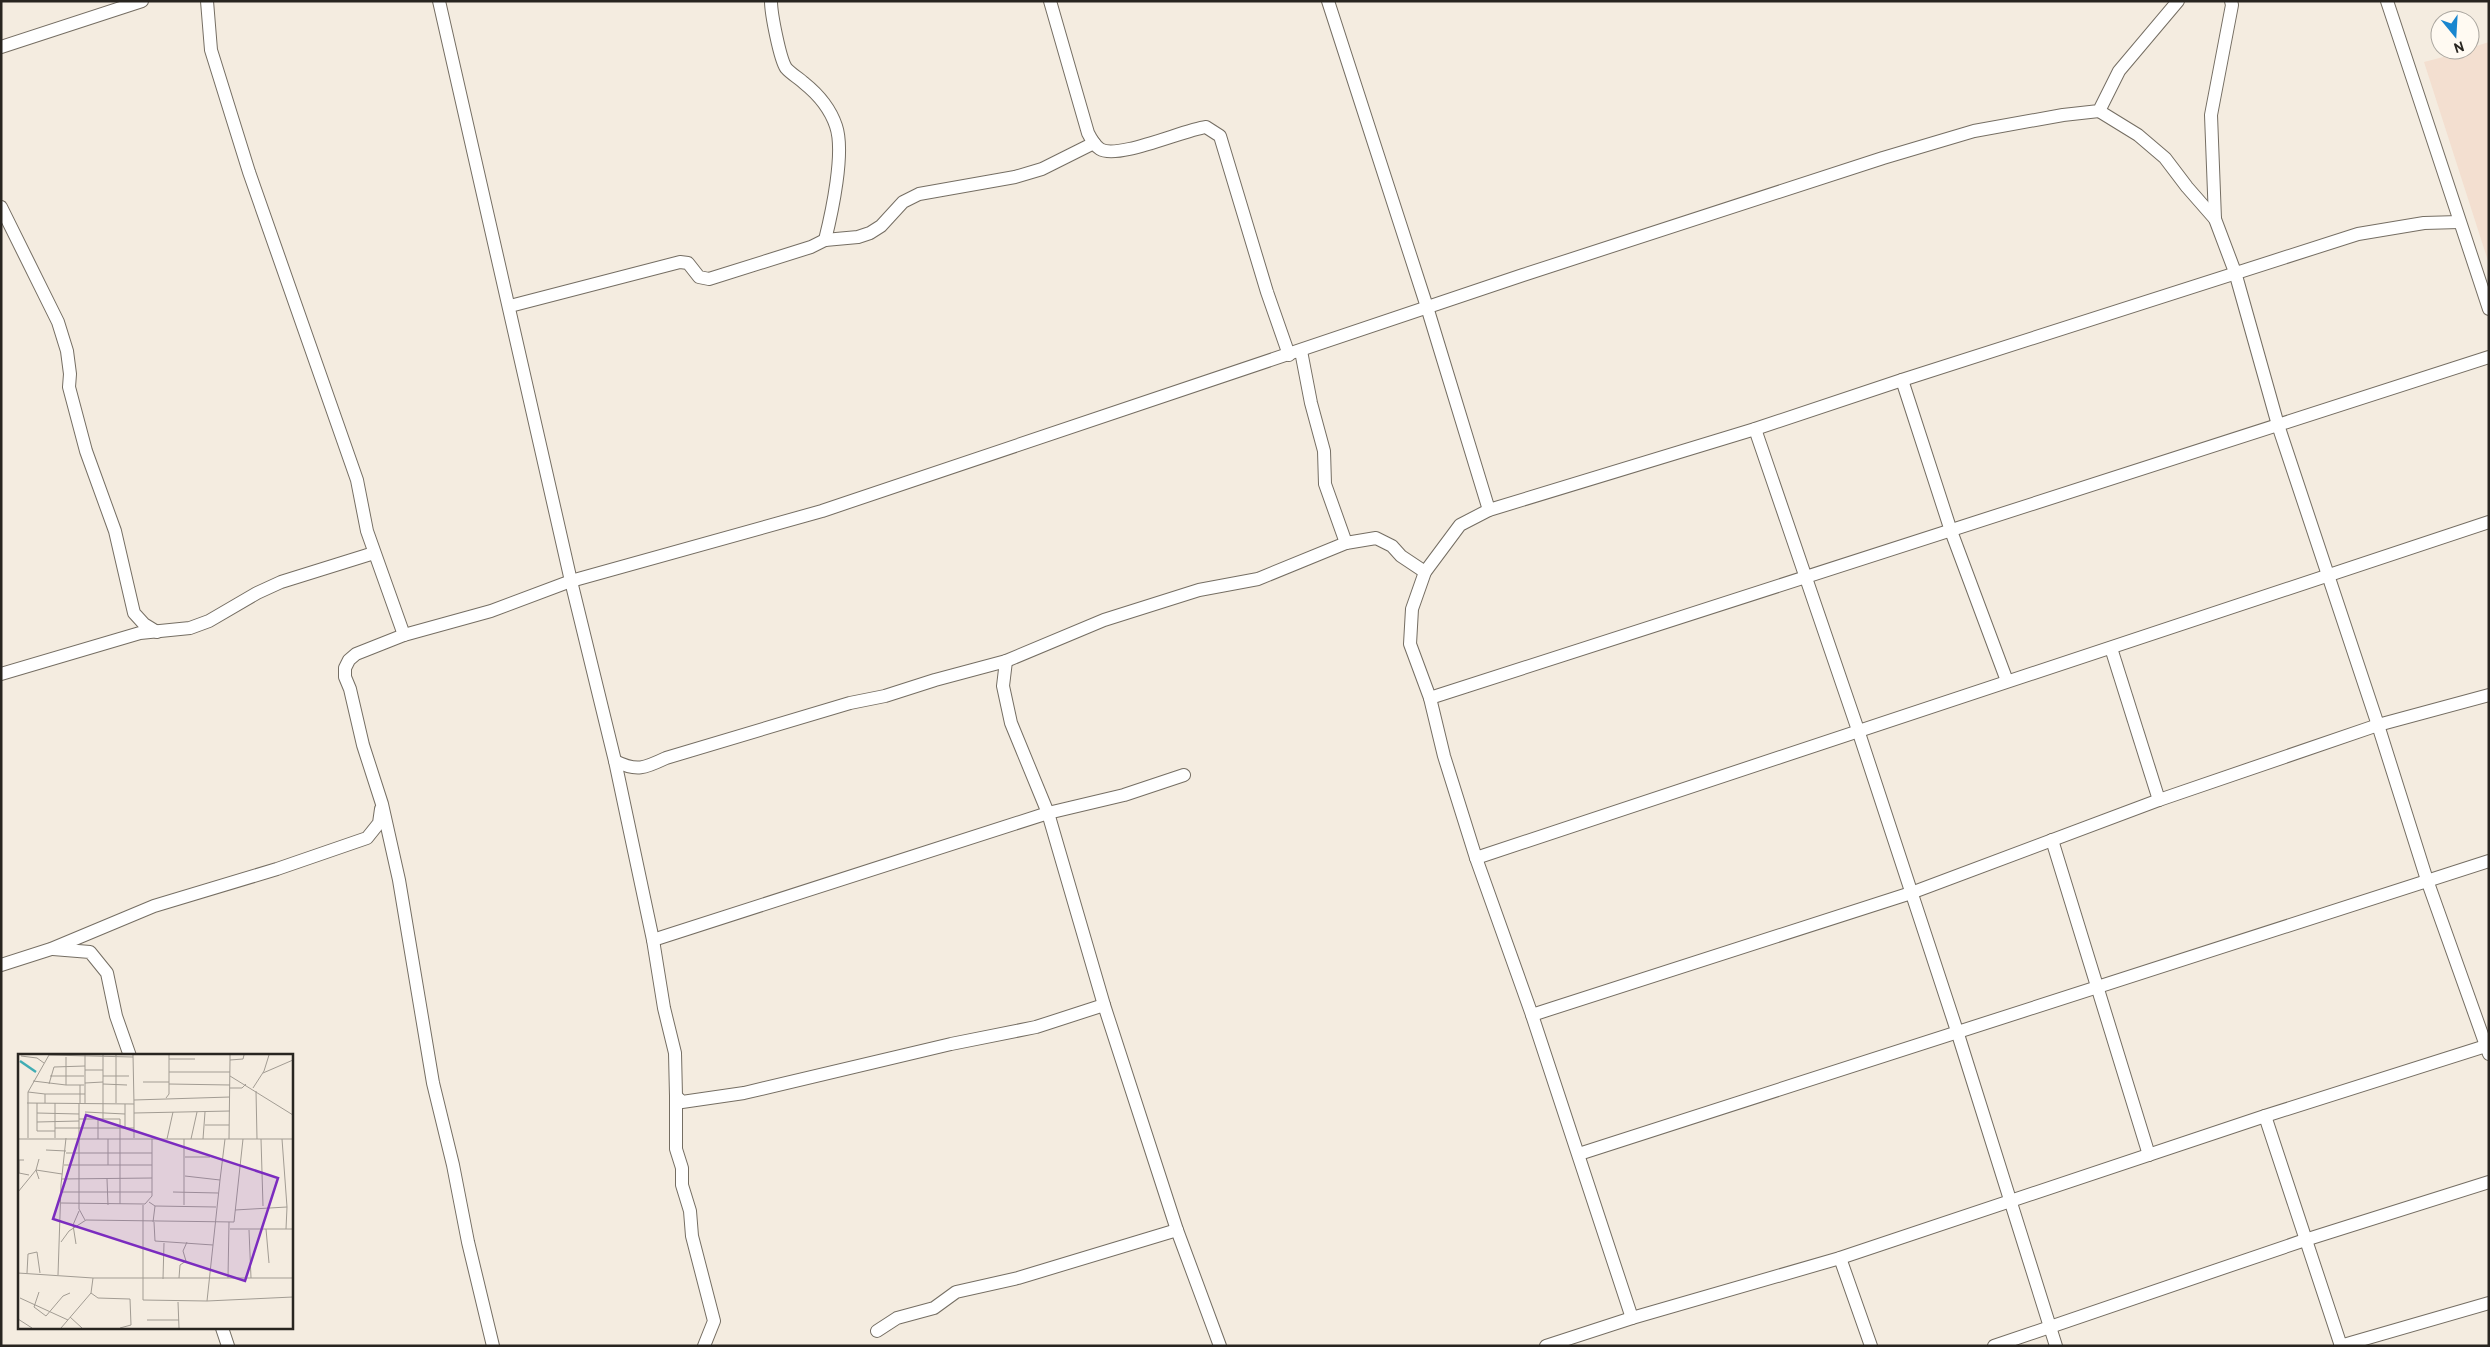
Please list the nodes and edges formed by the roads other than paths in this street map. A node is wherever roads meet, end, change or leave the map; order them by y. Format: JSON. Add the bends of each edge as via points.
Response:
{"nodes":[{"id":1,"x":142,"y":1,"type":"edge"},
{"id":2,"x":207,"y":1,"type":"edge"},
{"id":3,"x":439,"y":1,"type":"edge"},
{"id":4,"x":771,"y":1,"type":"edge"},
{"id":5,"x":1050,"y":1,"type":"edge"},
{"id":6,"x":1328,"y":1,"type":"edge"},
{"id":7,"x":2178,"y":1,"type":"edge"},
{"id":8,"x":2231,"y":1,"type":"edge"},
{"id":9,"x":2387,"y":1,"type":"edge"},
{"id":10,"x":1,"y":47,"type":"edge"},
{"id":11,"x":2099,"y":111,"type":"junction"},
{"id":12,"x":1094,"y":143,"type":"junction"},
{"id":13,"x":1,"y":207,"type":"edge"},
{"id":14,"x":2215,"y":218,"type":"junction"},
{"id":15,"x":2459,"y":222,"type":"junction"},
{"id":16,"x":825,"y":240,"type":"junction"},
{"id":17,"x":2235,"y":272,"type":"junction"},
{"id":18,"x":510,"y":306,"type":"junction"},
{"id":19,"x":1427,"y":307,"type":"junction"},
{"id":20,"x":2489,"y":309,"type":"edge"},
{"id":21,"x":1295,"y":353,"type":"junction"},
{"id":22,"x":2489,"y":357,"type":"edge"},
{"id":23,"x":1902,"y":380,"type":"junction"},
{"id":24,"x":2278,"y":425,"type":"junction"},
{"id":25,"x":1755,"y":429,"type":"junction"},
{"id":26,"x":1489,"y":510,"type":"junction"},
{"id":27,"x":2489,"y":522,"type":"edge"},
{"id":28,"x":1951,"y":531,"type":"junction"},
{"id":29,"x":1346,"y":543,"type":"junction"},
{"id":30,"x":374,"y":553,"type":"junction"},
{"id":31,"x":1425,"y":572,"type":"junction"},
{"id":32,"x":1806,"y":576,"type":"junction"},
{"id":33,"x":2328,"y":576,"type":"junction"},
{"id":34,"x":571,"y":581,"type":"junction"},
{"id":35,"x":157,"y":632,"type":"junction"},
{"id":36,"x":404,"y":636,"type":"junction"},
{"id":37,"x":2111,"y":648,"type":"junction"},
{"id":38,"x":1006,"y":661,"type":"junction"},
{"id":39,"x":1,"y":674,"type":"edge"},
{"id":40,"x":2007,"y":681,"type":"junction"},
{"id":41,"x":2489,"y":695,"type":"edge"},
{"id":42,"x":1430,"y":698,"type":"junction"},
{"id":43,"x":2378,"y":725,"type":"junction"},
{"id":44,"x":1858,"y":730,"type":"junction"},
{"id":45,"x":615,"y":761,"type":"junction"},
{"id":46,"x":1184,"y":775,"type":"dead end"},
{"id":47,"x":2158,"y":800,"type":"junction"},
{"id":48,"x":382,"y":804,"type":"junction"},
{"id":49,"x":1048,"y":813,"type":"junction"},
{"id":50,"x":2052,"y":840,"type":"junction"},
{"id":51,"x":1476,"y":858,"type":"junction"},
{"id":52,"x":2489,"y":861,"type":"edge"},
{"id":53,"x":2427,"y":880,"type":"junction"},
{"id":54,"x":1911,"y":893,"type":"junction"},
{"id":55,"x":654,"y":940,"type":"junction"},
{"id":56,"x":52,"y":949,"type":"junction"},
{"id":57,"x":1,"y":965,"type":"edge"},
{"id":58,"x":2099,"y":987,"type":"junction"},
{"id":59,"x":1104,"y":1005,"type":"junction"},
{"id":60,"x":1532,"y":1014,"type":"junction"},
{"id":61,"x":1957,"y":1031,"type":"junction"},
{"id":62,"x":2488,"y":1048,"type":"edge"},
{"id":63,"x":129,"y":1054,"type":"edge"},
{"id":64,"x":676,"y":1096,"type":"junction"},
{"id":65,"x":2265,"y":1116,"type":"junction"},
{"id":66,"x":1579,"y":1154,"type":"junction"},
{"id":67,"x":2149,"y":1154,"type":"junction"},
{"id":68,"x":2489,"y":1182,"type":"edge"},
{"id":69,"x":2009,"y":1200,"type":"junction"},
{"id":70,"x":1177,"y":1230,"type":"junction"},
{"id":71,"x":2306,"y":1240,"type":"junction"},
{"id":72,"x":1840,"y":1258,"type":"junction"},
{"id":73,"x":2489,"y":1303,"type":"edge"},
{"id":74,"x":1632,"y":1318,"type":"junction"},
{"id":75,"x":2050,"y":1328,"type":"junction"},
{"id":76,"x":223,"y":1330,"type":"edge"},
{"id":77,"x":877,"y":1331,"type":"dead end"},
{"id":78,"x":228,"y":1346,"type":"edge"},
{"id":79,"x":493,"y":1346,"type":"edge"},
{"id":80,"x":704,"y":1346,"type":"edge"},
{"id":81,"x":1220,"y":1346,"type":"edge"},
{"id":82,"x":1546,"y":1346,"type":"edge"},
{"id":83,"x":1871,"y":1346,"type":"edge"},
{"id":84,"x":1994,"y":1346,"type":"edge"},
{"id":85,"x":2056,"y":1346,"type":"edge"},
{"id":86,"x":2341,"y":1346,"type":"edge"}],
"edges":[{"from":1,"to":10,"type":"street"},
{"from":2,"to":30,"type":"street","via":[[212,50],[220,78],[290,293],[357,480]]},
{"from":3,"to":18,"type":"street"},
{"from":4,"to":16,"type":"street","via":[[771,14],[786,68],[820,97],[837,128],[833,208]]},
{"from":5,"to":12,"type":"street","via":[[1088,133]]},
{"from":6,"to":19,"type":"street"},
{"from":7,"to":11,"type":"street","via":[[2119,72]]},
{"from":8,"to":14,"type":"street","via":[[2211,115]]},
{"from":9,"to":15,"type":"street"},
{"from":11,"to":14,"type":"street","via":[[2138,135],[2165,158]]},
{"from":11,"to":19,"type":"street","via":[[1966,133]]},
{"from":12,"to":16,"type":"street","via":[[1042,169],[998,181],[919,194],[903,202],[870,233]]},
{"from":12,"to":21,"type":"street","via":[[1111,152],[1198,128],[1217,133]]},
{"from":13,"to":35,"type":"street","via":[[58,322],[67,351],[69,387],[86,451],[115,531],[134,613]]},
{"from":14,"to":17,"type":"street"},
{"from":15,"to":17,"type":"street","via":[[2424,223],[2358,234]]},
{"from":15,"to":20,"type":"street"},
{"from":16,"to":18,"type":"street","via":[[709,279],[699,277],[688,263],[680,262]]},
{"from":17,"to":23,"type":"street"},
{"from":17,"to":24,"type":"street"},
{"from":18,"to":34,"type":"street"},
{"from":19,"to":21,"type":"street"},
{"from":19,"to":26,"type":"street"},
{"from":21,"to":29,"type":"street","via":[[1324,451],[1325,484]]},
{"from":21,"to":34,"type":"street","via":[[822,512]]},
{"from":22,"to":24,"type":"street"},
{"from":23,"to":25,"type":"street"},
{"from":23,"to":28,"type":"street"},
{"from":24,"to":28,"type":"street"},
{"from":24,"to":33,"type":"street"},
{"from":25,"to":26,"type":"street"},
{"from":25,"to":32,"type":"street"},
{"from":26,"to":31,"type":"street","via":[[1460,525]]},
{"from":27,"to":33,"type":"street"},
{"from":28,"to":32,"type":"street"},
{"from":28,"to":40,"type":"street"},
{"from":29,"to":31,"type":"street","via":[[1376,538],[1392,546]]},
{"from":29,"to":38,"type":"street","via":[[1258,579],[1199,590],[1104,620]]},
{"from":30,"to":35,"type":"street","via":[[281,582],[190,628]]},
{"from":30,"to":36,"type":"street"},
{"from":31,"to":42,"type":"street","via":[[1412,609],[1410,644]]},
{"from":32,"to":42,"type":"street"},
{"from":32,"to":44,"type":"street"},
{"from":33,"to":37,"type":"street"},
{"from":33,"to":43,"type":"street"},
{"from":34,"to":36,"type":"street","via":[[491,611]]},
{"from":34,"to":45,"type":"street"},
{"from":35,"to":39,"type":"street","via":[[140,633]]},
{"from":36,"to":48,"type":"street","via":[[356,654],[348,660],[345,668],[363,745]]},
{"from":37,"to":40,"type":"street"},
{"from":37,"to":47,"type":"street"},
{"from":38,"to":45,"type":"street","via":[[886,696],[850,703],[666,758],[646,767],[630,768]]},
{"from":38,"to":49,"type":"street","via":[[1003,686],[1011,723]]},
{"from":40,"to":44,"type":"street"},
{"from":41,"to":43,"type":"street"},
{"from":42,"to":51,"type":"street","via":[[1444,756]]},
{"from":43,"to":47,"type":"street"},
{"from":43,"to":53,"type":"street"},
{"from":44,"to":51,"type":"street"},
{"from":44,"to":54,"type":"street"},
{"from":45,"to":55,"type":"street"},
{"from":46,"to":49,"type":"street","via":[[1124,795]]},
{"from":47,"to":50,"type":"street"},
{"from":48,"to":56,"type":"street","via":[[379,822],[368,838],[154,906]]},
{"from":48,"to":79,"type":"street","via":[[400,890],[432,1083]]},
{"from":49,"to":55,"type":"street"},
{"from":49,"to":59,"type":"street"},
{"from":50,"to":54,"type":"street"},
{"from":50,"to":58,"type":"street"},
{"from":51,"to":60,"type":"street"},
{"from":52,"to":53,"type":"street"},
{"from":53,"to":58,"type":"street"},
{"from":53,"to":62,"type":"street"},
{"from":54,"to":60,"type":"street"},
{"from":54,"to":61,"type":"street"},
{"from":55,"to":64,"type":"street","via":[[675,1054]]},
{"from":56,"to":57,"type":"street"},
{"from":56,"to":63,"type":"street","via":[[90,952],[106,973]]},
{"from":58,"to":61,"type":"street"},
{"from":58,"to":67,"type":"street"},
{"from":59,"to":64,"type":"street","via":[[1036,1027],[744,1093],[682,1102]]},
{"from":59,"to":70,"type":"street"},
{"from":60,"to":66,"type":"street"},
{"from":61,"to":66,"type":"street"},
{"from":61,"to":69,"type":"street"},
{"from":62,"to":65,"type":"street"},
{"from":64,"to":80,"type":"street","via":[[676,1149],[682,1168],[682,1185],[714,1321]]},
{"from":65,"to":67,"type":"street"},
{"from":65,"to":71,"type":"street"},
{"from":66,"to":74,"type":"street"},
{"from":67,"to":69,"type":"street"},
{"from":68,"to":71,"type":"street"},
{"from":69,"to":72,"type":"street"},
{"from":69,"to":75,"type":"street"},
{"from":70,"to":77,"type":"street","via":[[1018,1278],[956,1292],[934,1308],[897,1318]]},
{"from":70,"to":81,"type":"street"},
{"from":71,"to":75,"type":"street"},
{"from":71,"to":86,"type":"street"},
{"from":72,"to":74,"type":"street"},
{"from":72,"to":83,"type":"street"},
{"from":73,"to":86,"type":"street"},
{"from":74,"to":82,"type":"street"},
{"from":75,"to":84,"type":"street"},
{"from":75,"to":85,"type":"street"},
{"from":76,"to":78,"type":"street"}]}
